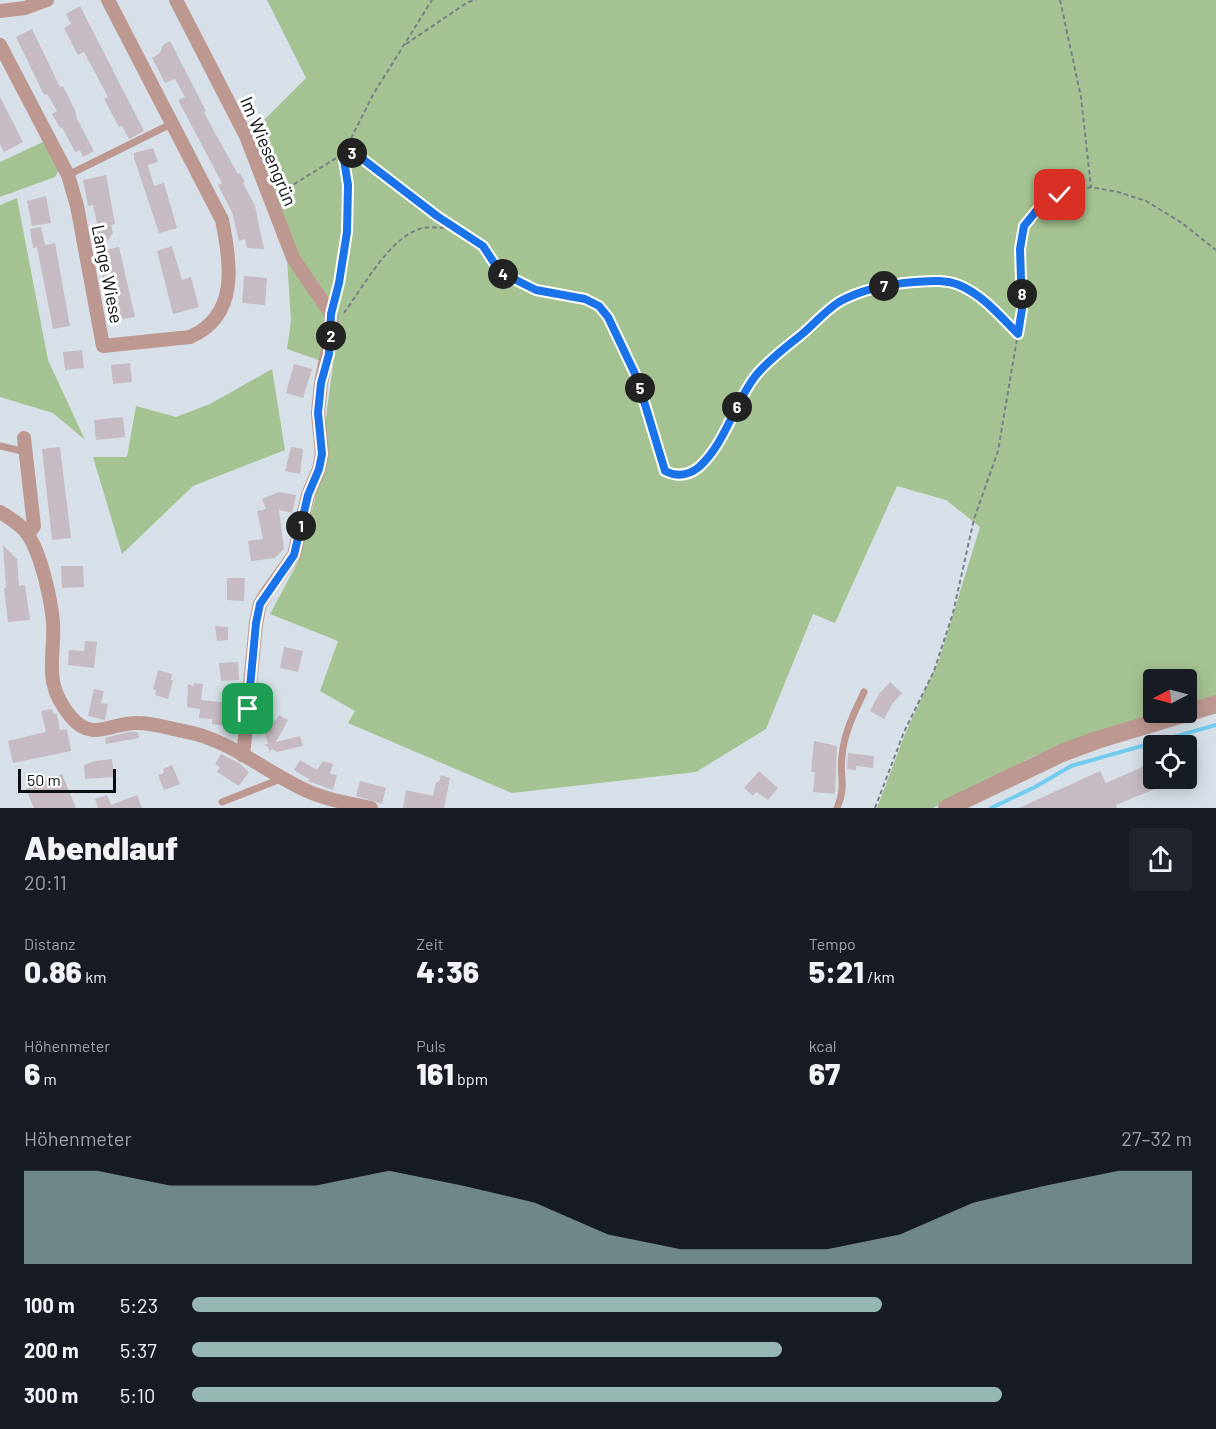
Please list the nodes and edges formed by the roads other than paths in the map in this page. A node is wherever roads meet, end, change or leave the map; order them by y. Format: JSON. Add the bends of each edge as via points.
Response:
{"nodes":[{"id":1,"x":47,"y":0,"type":"edge"},
{"id":2,"x":108,"y":0,"type":"edge"},
{"id":3,"x":176,"y":0,"type":"edge"},
{"id":4,"x":0,"y":10,"type":"edge"},
{"id":5,"x":0,"y":45,"type":"edge"},
{"id":6,"x":171,"y":124,"type":"junction"},
{"id":7,"x":68,"y":176,"type":"junction"},
{"id":8,"x":25,"y":445,"type":"joint"},
{"id":9,"x":0,"y":446,"type":"edge"},
{"id":10,"x":0,"y":512,"type":"edge"},
{"id":11,"x":28,"y":534,"type":"junction"},
{"id":12,"x":864,"y":692,"type":"dead end"},
{"id":13,"x":1216,"y":704,"type":"edge"},
{"id":14,"x":242,"y":755,"type":"junction"},
{"id":15,"x":283,"y":778,"type":"junction"},
{"id":16,"x":222,"y":802,"type":"dead end"},
{"id":17,"x":371,"y":808,"type":"edge"},
{"id":18,"x":837,"y":808,"type":"edge"},
{"id":19,"x":947,"y":808,"type":"edge"}],
"edges":[{"from":1,"to":4,"type":"street","via":[[25,8]]},
{"from":2,"to":6,"type":"street","name":"Lange Wiese"},
{"from":3,"to":14,"type":"street","name":"Im Wiesengrün","via":[[246,136],[293,258],[331,314],[332,330],[318,413],[322,454],[294,555],[260,604]]},
{"from":5,"to":7,"type":"street","name":"Lange Wiese"},
{"from":6,"to":7,"type":"lane"},
{"from":6,"to":7,"type":"street","name":"Lange Wiese","via":[[222,220],[229,255],[223,309],[201,333],[173,340],[103,346]]},
{"from":8,"to":9,"type":"lane"},
{"from":8,"to":11,"type":"street","via":[[34,526]]},
{"from":10,"to":11,"type":"street"},
{"from":11,"to":14,"type":"street","via":[[50,601],[51,676],[61,704],[72,718],[82,728],[96,731],[138,723],[197,733]]},
{"from":12,"to":18,"type":"lane","via":[[844,744],[844,778]]},
{"from":13,"to":19,"type":"street","via":[[1062,753]]},
{"from":14,"to":15,"type":"street"},
{"from":15,"to":16,"type":"lane"},
{"from":15,"to":17,"type":"street","via":[[303,789]]}]}
